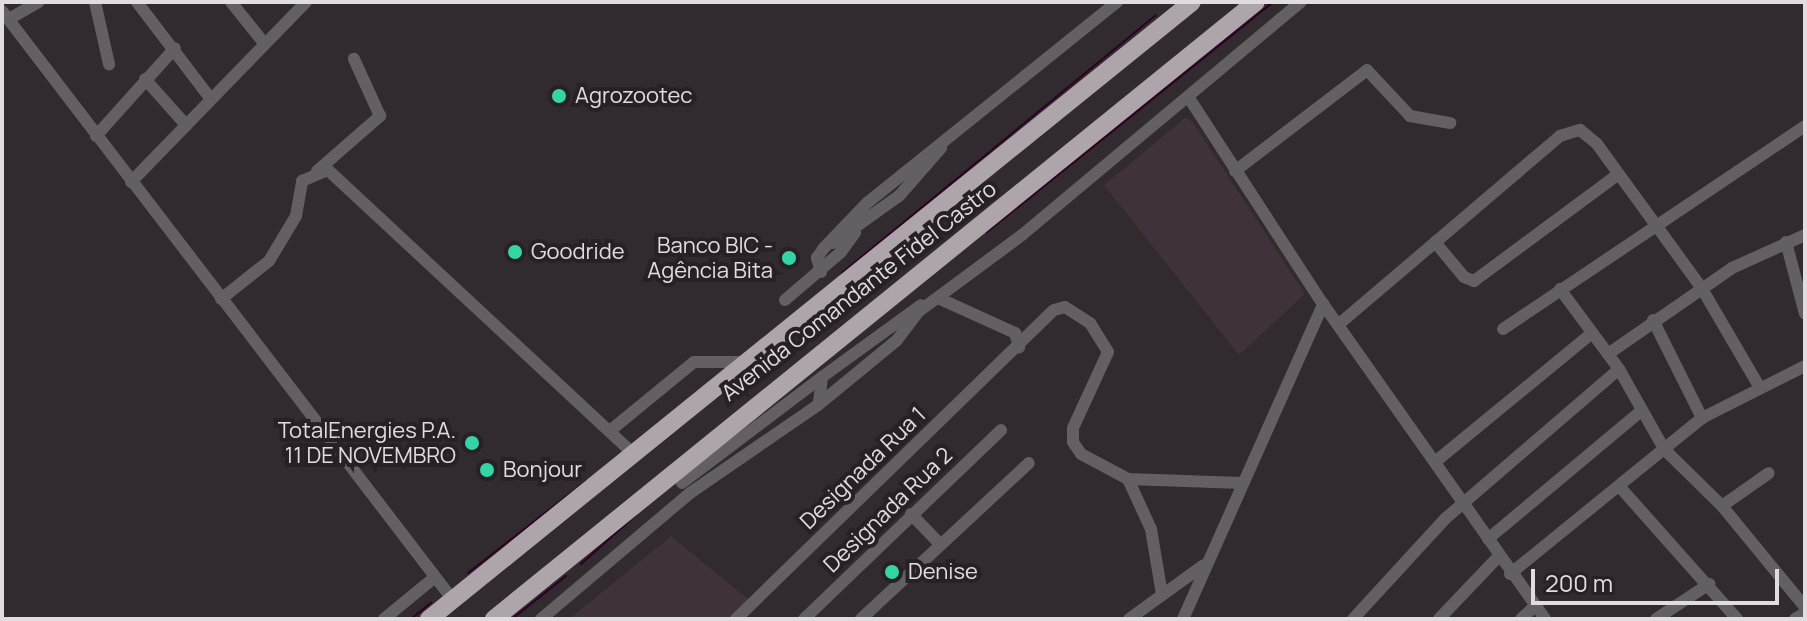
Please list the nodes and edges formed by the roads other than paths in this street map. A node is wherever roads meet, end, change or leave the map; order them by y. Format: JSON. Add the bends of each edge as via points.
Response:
{"nodes":[{"id":1,"x":39,"y":2,"type":"edge"},
{"id":2,"x":95,"y":2,"type":"edge"},
{"id":3,"x":137,"y":2,"type":"edge"},
{"id":4,"x":231,"y":2,"type":"edge"},
{"id":5,"x":306,"y":2,"type":"edge"},
{"id":6,"x":1117,"y":2,"type":"edge"},
{"id":7,"x":1192,"y":2,"type":"edge"},
{"id":8,"x":1256,"y":2,"type":"edge"},
{"id":9,"x":1301,"y":2,"type":"edge"},
{"id":10,"x":1097,"y":6,"type":"edge"},
{"id":11,"x":5,"y":15,"type":"edge"},
{"id":12,"x":264,"y":43,"type":"junction"},
{"id":13,"x":175,"y":48,"type":"junction"},
{"id":14,"x":354,"y":59,"type":"dead end"},
{"id":15,"x":109,"y":64,"type":"dead end"},
{"id":16,"x":145,"y":79,"type":"junction"},
{"id":17,"x":1189,"y":98,"type":"junction"},
{"id":18,"x":211,"y":99,"type":"junction"},
{"id":19,"x":1450,"y":123,"type":"dead end"},
{"id":20,"x":186,"y":125,"type":"junction"},
{"id":21,"x":1805,"y":126,"type":"edge"},
{"id":22,"x":953,"y":132,"type":"junction"},
{"id":23,"x":96,"y":136,"type":"junction"},
{"id":24,"x":317,"y":171,"type":"junction"},
{"id":25,"x":1235,"y":171,"type":"junction"},
{"id":26,"x":1617,"y":175,"type":"junction"},
{"id":27,"x":131,"y":182,"type":"junction"},
{"id":28,"x":1657,"y":225,"type":"junction"},
{"id":29,"x":859,"y":227,"type":"junction"},
{"id":30,"x":1805,"y":235,"type":"edge"},
{"id":31,"x":1435,"y":242,"type":"junction"},
{"id":32,"x":1786,"y":242,"type":"junction"},
{"id":33,"x":823,"y":249,"type":"junction"},
{"id":34,"x":821,"y":272,"type":"junction"},
{"id":35,"x":1701,"y":287,"type":"junction"},
{"id":36,"x":1560,"y":289,"type":"junction"},
{"id":37,"x":942,"y":296,"type":"junction"},
{"id":38,"x":221,"y":299,"type":"junction"},
{"id":39,"x":785,"y":300,"type":"dead end"},
{"id":40,"x":1323,"y":304,"type":"junction"},
{"id":41,"x":1805,"y":314,"type":"edge"},
{"id":42,"x":1653,"y":320,"type":"junction"},
{"id":43,"x":1338,"y":325,"type":"junction"},
{"id":44,"x":1503,"y":329,"type":"dead end"},
{"id":45,"x":1592,"y":333,"type":"junction"},
{"id":46,"x":897,"y":340,"type":"junction"},
{"id":47,"x":1019,"y":347,"type":"junction"},
{"id":48,"x":859,"y":352,"type":"junction"},
{"id":49,"x":1608,"y":354,"type":"junction"},
{"id":50,"x":749,"y":362,"type":"junction"},
{"id":51,"x":1805,"y":366,"type":"edge"},
{"id":52,"x":1619,"y":369,"type":"junction"},
{"id":53,"x":822,"y":377,"type":"junction"},
{"id":54,"x":1760,"y":388,"type":"junction"},
{"id":55,"x":818,"y":405,"type":"junction"},
{"id":56,"x":1641,"y":411,"type":"junction"},
{"id":57,"x":1702,"y":418,"type":"junction"},
{"id":58,"x":611,"y":430,"type":"junction"},
{"id":59,"x":1001,"y":430,"type":"dead end"},
{"id":60,"x":1664,"y":449,"type":"junction"},
{"id":61,"x":634,"y":454,"type":"junction"},
{"id":62,"x":1435,"y":462,"type":"junction"},
{"id":63,"x":1029,"y":463,"type":"dead end"},
{"id":64,"x":1769,"y":473,"type":"dead end"},
{"id":65,"x":1128,"y":479,"type":"junction"},
{"id":66,"x":681,"y":483,"type":"junction"},
{"id":67,"x":1242,"y":483,"type":"junction"},
{"id":68,"x":1619,"y":486,"type":"junction"},
{"id":69,"x":1465,"y":501,"type":"junction"},
{"id":70,"x":1722,"y":506,"type":"junction"},
{"id":71,"x":911,"y":514,"type":"junction"},
{"id":72,"x":1488,"y":539,"type":"junction"},
{"id":73,"x":939,"y":543,"type":"junction"},
{"id":74,"x":1499,"y":556,"type":"junction"},
{"id":75,"x":564,"y":561,"type":"junction"},
{"id":76,"x":1207,"y":563,"type":"junction"},
{"id":77,"x":1510,"y":574,"type":"junction"},
{"id":78,"x":435,"y":577,"type":"junction"},
{"id":79,"x":583,"y":584,"type":"junction"},
{"id":80,"x":1709,"y":584,"type":"junction"},
{"id":81,"x":1162,"y":595,"type":"junction"},
{"id":82,"x":453,"y":600,"type":"junction"},
{"id":83,"x":1535,"y":606,"type":"junction"},
{"id":84,"x":1805,"y":610,"type":"edge"},
{"id":85,"x":384,"y":619,"type":"edge"},
{"id":86,"x":429,"y":619,"type":"edge"},
{"id":87,"x":494,"y":619,"type":"edge"},
{"id":88,"x":541,"y":619,"type":"edge"},
{"id":89,"x":736,"y":619,"type":"edge"},
{"id":90,"x":804,"y":619,"type":"edge"},
{"id":91,"x":861,"y":619,"type":"edge"},
{"id":92,"x":1129,"y":619,"type":"edge"},
{"id":93,"x":1183,"y":619,"type":"edge"},
{"id":94,"x":1353,"y":619,"type":"edge"},
{"id":95,"x":1439,"y":619,"type":"edge"},
{"id":96,"x":1521,"y":619,"type":"edge"},
{"id":97,"x":1545,"y":619,"type":"edge"},
{"id":98,"x":1656,"y":619,"type":"edge"},
{"id":99,"x":1737,"y":619,"type":"edge"},
{"id":100,"x":1795,"y":619,"type":"edge"}],
"edges":[{"from":1,"to":11,"type":"street"},
{"from":2,"to":15,"type":"street"},
{"from":3,"to":13,"type":"street"},
{"from":4,"to":12,"type":"street"},
{"from":5,"to":12,"type":"street"},
{"from":6,"to":10,"type":"street"},
{"from":7,"to":50,"type":"highway","name":"Avenida Comandante Fidel Castro"},
{"from":8,"to":66,"type":"highway","name":"Avenida Comandante Fidel Castro"},
{"from":9,"to":17,"type":"street"},
{"from":10,"to":22,"type":"street"},
{"from":11,"to":23,"type":"street"},
{"from":12,"to":18,"type":"street"},
{"from":13,"to":16,"type":"street"},
{"from":13,"to":18,"type":"street"},
{"from":14,"to":24,"type":"street","via":[[380,116]]},
{"from":16,"to":20,"type":"street"},
{"from":16,"to":23,"type":"street"},
{"from":17,"to":25,"type":"street"},
{"from":17,"to":37,"type":"street"},
{"from":18,"to":20,"type":"street"},
{"from":19,"to":25,"type":"street","via":[[1410,116],[1367,70]]},
{"from":20,"to":27,"type":"street"},
{"from":21,"to":28,"type":"street"},
{"from":22,"to":29,"type":"street","via":[[899,196]]},
{"from":22,"to":33,"type":"street","via":[[867,203]]},
{"from":23,"to":27,"type":"street"},
{"from":24,"to":38,"type":"street","via":[[302,181],[296,216],[274,255]]},
{"from":24,"to":58,"type":"street","via":[[332,172]]},
{"from":25,"to":40,"type":"street"},
{"from":26,"to":28,"type":"street"},
{"from":26,"to":31,"type":"street","via":[[1474,281],[1464,277]]},
{"from":26,"to":31,"type":"street","via":[[1590,137],[1580,130],[1568,131]]},
{"from":27,"to":38,"type":"street"},
{"from":28,"to":35,"type":"street"},
{"from":28,"to":36,"type":"street"},
{"from":29,"to":33,"type":"street"},
{"from":29,"to":34,"type":"street"},
{"from":30,"to":32,"type":"street"},
{"from":31,"to":43,"type":"street"},
{"from":32,"to":35,"type":"street"},
{"from":32,"to":41,"type":"street"},
{"from":33,"to":34,"type":"street","via":[[817,258]]},
{"from":34,"to":39,"type":"street"},
{"from":35,"to":42,"type":"street"},
{"from":35,"to":54,"type":"street"},
{"from":36,"to":44,"type":"street"},
{"from":36,"to":45,"type":"street"},
{"from":37,"to":46,"type":"street","via":[[918,312]]},
{"from":37,"to":47,"type":"street","via":[[1015,333]]},
{"from":37,"to":48,"type":"street","via":[[909,310]]},
{"from":38,"to":78,"type":"street"},
{"from":40,"to":43,"type":"street"},
{"from":40,"to":67,"type":"street"},
{"from":42,"to":49,"type":"street"},
{"from":42,"to":57,"type":"street"},
{"from":43,"to":62,"type":"street"},
{"from":45,"to":49,"type":"street"},
{"from":45,"to":62,"type":"street"},
{"from":46,"to":48,"type":"street"},
{"from":46,"to":55,"type":"street"},
{"from":47,"to":65,"type":"street","name":"Designada Rua 1","via":[[1058,308],[1073,309],[1099,332],[1108,358],[1071,437],[1081,454]]},
{"from":47,"to":89,"type":"street","name":"Designada Rua 1"},
{"from":48,"to":53,"type":"street"},
{"from":49,"to":52,"type":"street"},
{"from":50,"to":58,"type":"street","via":[[694,362]]},
{"from":50,"to":61,"type":"highway","name":"Avenida Comandante Fidel Castro"},
{"from":51,"to":54,"type":"street"},
{"from":52,"to":56,"type":"street"},
{"from":52,"to":69,"type":"street"},
{"from":53,"to":55,"type":"street"},
{"from":53,"to":66,"type":"street"},
{"from":54,"to":57,"type":"street"},
{"from":55,"to":66,"type":"street"},
{"from":56,"to":60,"type":"street"},
{"from":56,"to":72,"type":"street"},
{"from":57,"to":60,"type":"street"},
{"from":58,"to":61,"type":"street"},
{"from":59,"to":71,"type":"street","name":"Designada Rua 2"},
{"from":60,"to":68,"type":"street"},
{"from":60,"to":70,"type":"street"},
{"from":61,"to":82,"type":"highway","name":"Avenida Comandante Fidel Castro"},
{"from":62,"to":69,"type":"street"},
{"from":63,"to":73,"type":"street"},
{"from":64,"to":70,"type":"street"},
{"from":65,"to":67,"type":"street"},
{"from":65,"to":81,"type":"street","via":[[1151,529]]},
{"from":66,"to":75,"type":"highway","name":"Avenida Comandante Fidel Castro"},
{"from":66,"to":79,"type":"street"},
{"from":67,"to":76,"type":"street"},
{"from":68,"to":77,"type":"street"},
{"from":68,"to":80,"type":"street"},
{"from":69,"to":72,"type":"street"},
{"from":69,"to":94,"type":"street"},
{"from":70,"to":84,"type":"street"},
{"from":71,"to":73,"type":"street"},
{"from":71,"to":90,"type":"street","name":"Designada Rua 2"},
{"from":72,"to":74,"type":"street"},
{"from":73,"to":91,"type":"street"},
{"from":74,"to":77,"type":"street"},
{"from":74,"to":95,"type":"street"},
{"from":75,"to":79,"type":"street"},
{"from":75,"to":87,"type":"highway","name":"Avenida Comandante Fidel Castro"},
{"from":76,"to":81,"type":"street"},
{"from":76,"to":93,"type":"street"},
{"from":77,"to":83,"type":"street"},
{"from":78,"to":82,"type":"street"},
{"from":78,"to":85,"type":"street"},
{"from":79,"to":88,"type":"street"},
{"from":80,"to":98,"type":"street"},
{"from":80,"to":99,"type":"street"},
{"from":81,"to":92,"type":"street"},
{"from":82,"to":86,"type":"highway","name":"Avenida Comandante Fidel Castro"},
{"from":83,"to":96,"type":"street"},
{"from":83,"to":97,"type":"street"},
{"from":84,"to":100,"type":"street"}]}
